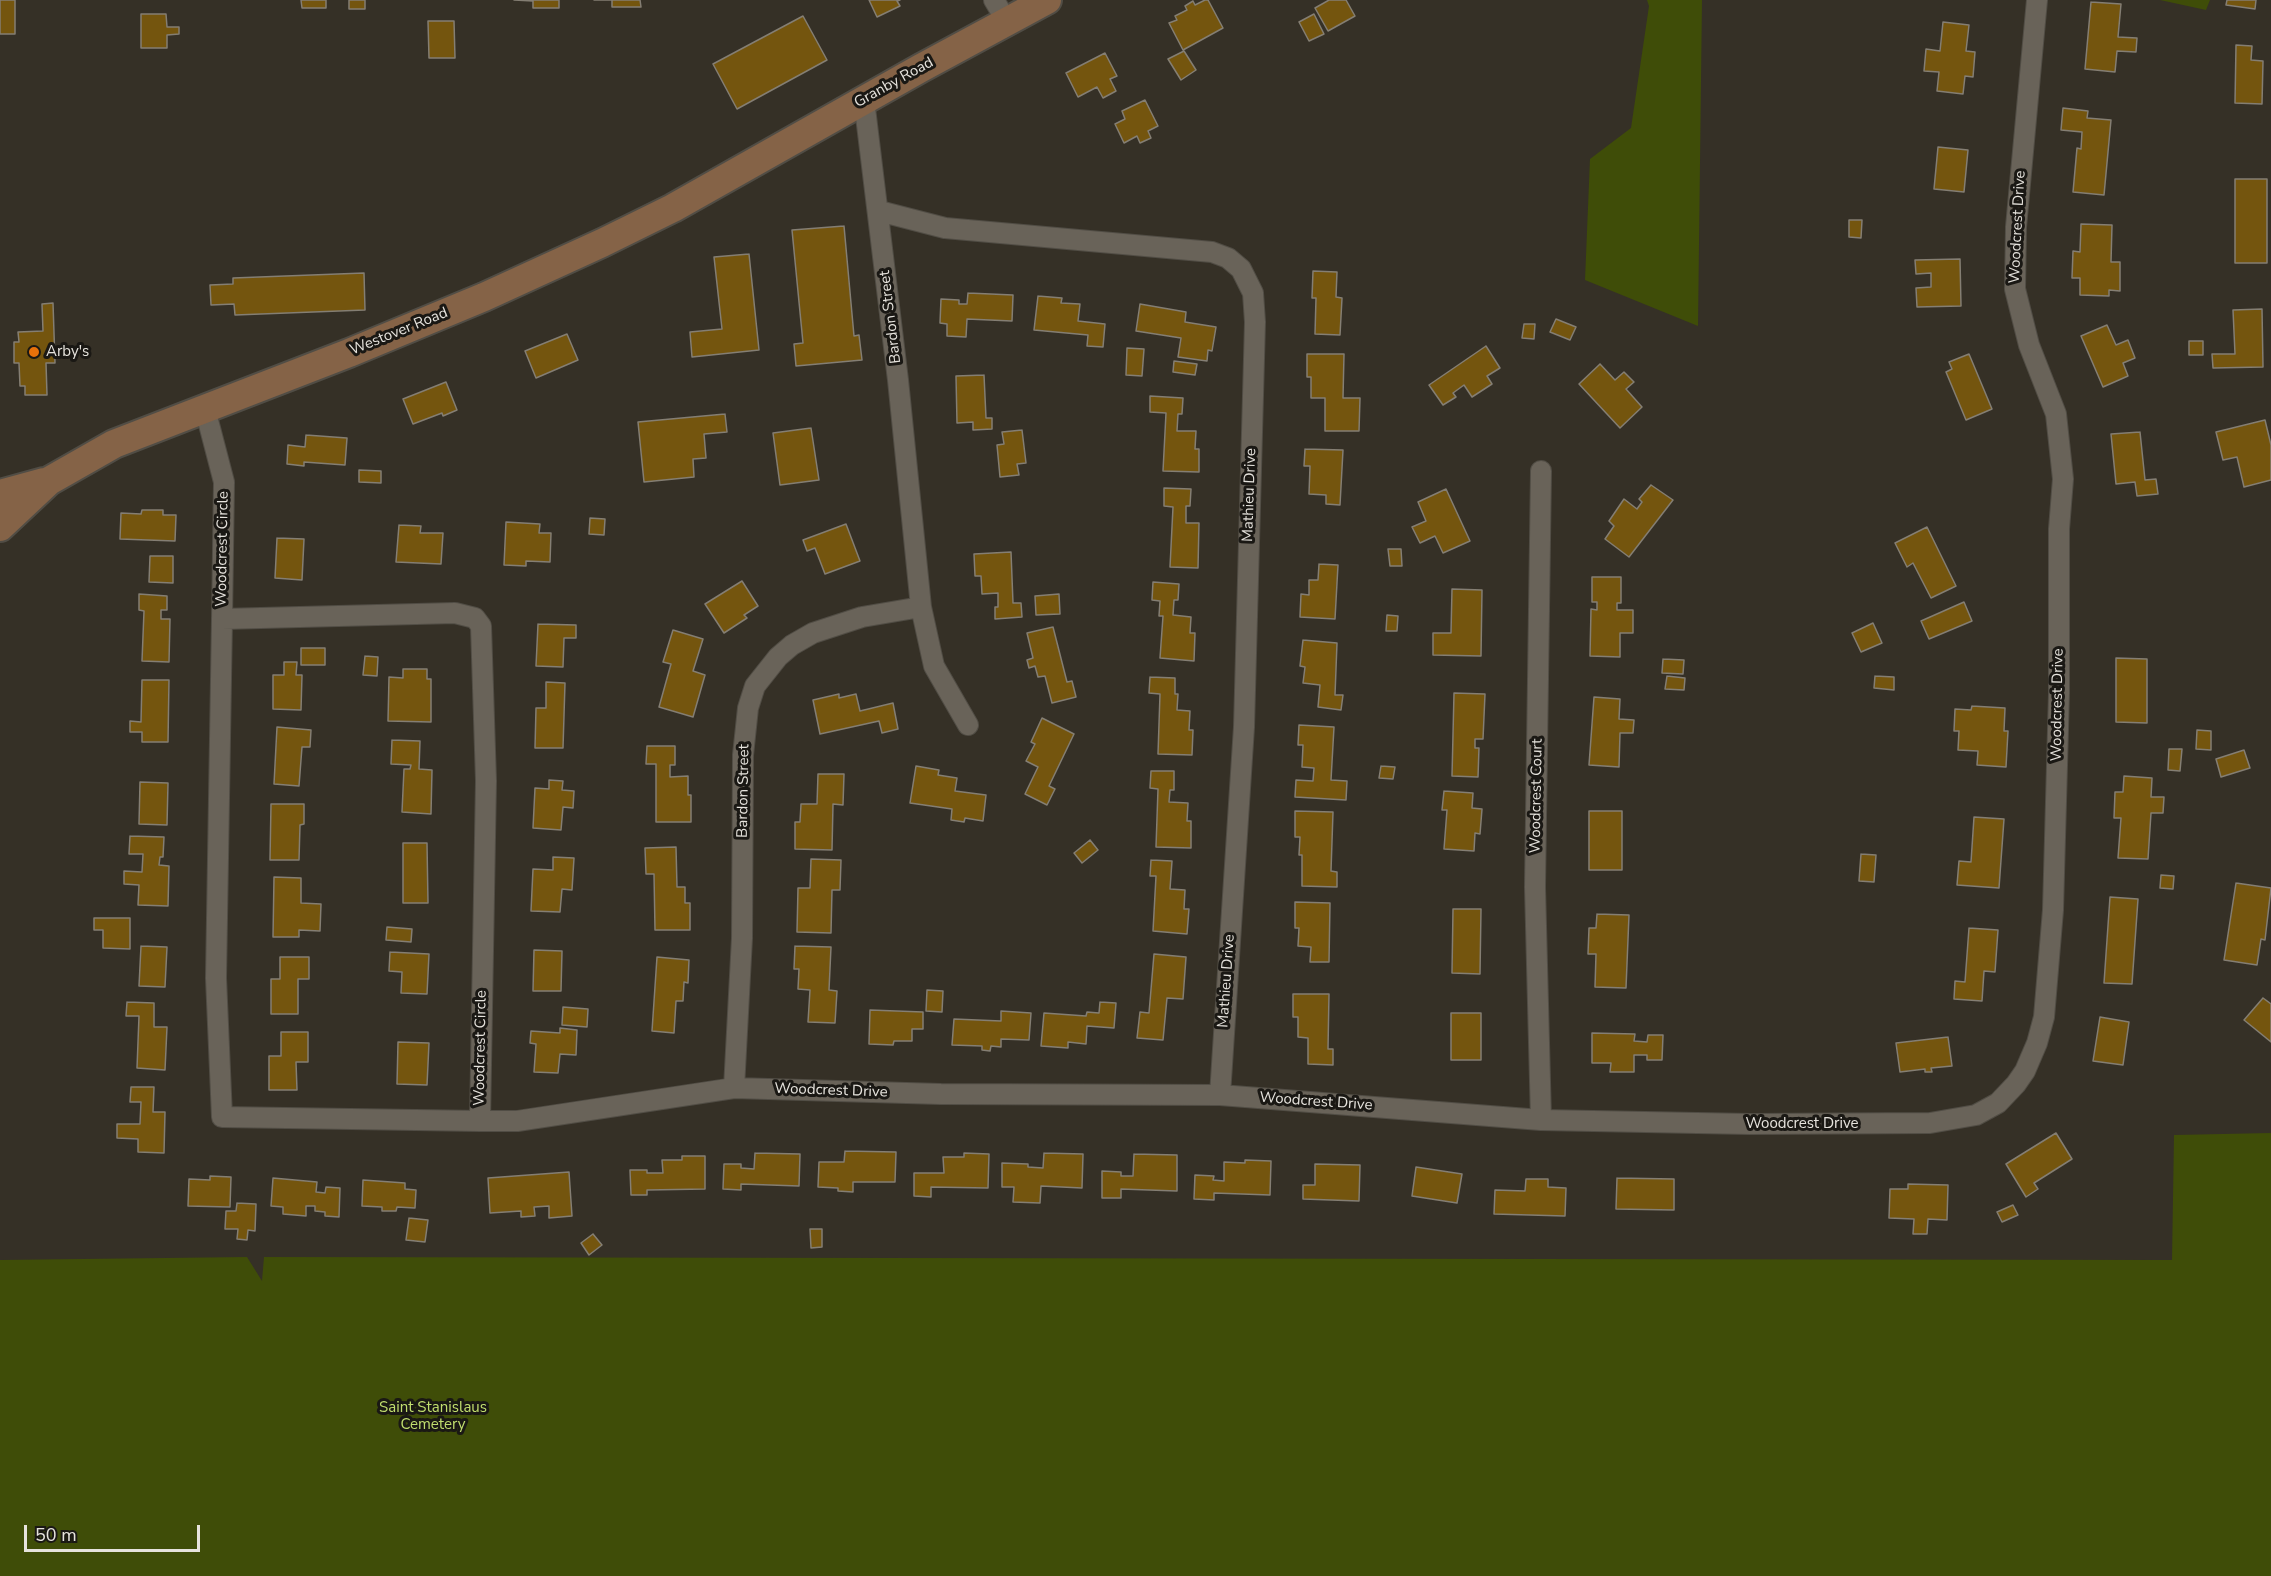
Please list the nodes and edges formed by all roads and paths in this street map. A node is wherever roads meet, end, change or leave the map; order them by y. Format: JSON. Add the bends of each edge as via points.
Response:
{"nodes":[{"id":1,"x":1047,"y":0,"type":"edge"},
{"id":2,"x":2037,"y":0,"type":"edge"},
{"id":3,"x":1001,"y":11,"type":"edge"},
{"id":4,"x":864,"y":100,"type":"junction"},
{"id":5,"x":742,"y":168,"type":"joint"},
{"id":6,"x":879,"y":211,"type":"junction"},
{"id":7,"x":205,"y":409,"type":"junction"},
{"id":8,"x":1541,"y":471,"type":"dead end"},
{"id":9,"x":49,"y":481,"type":"junction"},
{"id":10,"x":0,"y":494,"type":"edge"},
{"id":11,"x":0,"y":527,"type":"edge"},
{"id":12,"x":921,"y":607,"type":"junction"},
{"id":13,"x":222,"y":619,"type":"junction"},
{"id":14,"x":968,"y":724,"type":"dead end"},
{"id":15,"x":734,"y":1088,"type":"junction"},
{"id":16,"x":1220,"y":1095,"type":"junction"},
{"id":17,"x":480,"y":1120,"type":"junction"},
{"id":18,"x":1541,"y":1120,"type":"junction"}],
"edges":[{"from":1,"to":3,"type":"main road","name":"Granby Road"},
{"from":2,"to":18,"type":"street","name":"Woodcrest Drive","via":[[2016,227],[2015,289],[2029,345],[2056,414],[2063,479],[2053,910],[2043,1017],[2031,1057],[2016,1084],[1998,1103],[1976,1115],[1949,1121],[1749,1124]]},
{"from":3,"to":4,"type":"main road","name":"Granby Road"},
{"from":4,"to":5,"type":"main road","name":"Granby Road"},
{"from":4,"to":6,"type":"street","name":"Bardon Street"},
{"from":5,"to":7,"type":"main road","name":"Westover Road","via":[[673,208],[484,297]]},
{"from":6,"to":12,"type":"street","name":"Bardon Street"},
{"from":6,"to":16,"type":"street","name":"Mathieu Drive","via":[[945,228],[1212,252],[1241,269],[1253,293],[1244,727]]},
{"from":7,"to":9,"type":"main road","name":"Westover Road","via":[[114,444]]},
{"from":7,"to":13,"type":"street","name":"Woodcrest Circle","via":[[224,482]]},
{"from":8,"to":18,"type":"street","name":"Woodcrest Court","via":[[1535,887]]},
{"from":9,"to":10,"type":"main road","name":"Westover Road"},
{"from":9,"to":11,"type":"main road","name":"Westover Road"},
{"from":12,"to":14,"type":"street","name":"Bardon Street","via":[[934,666]]},
{"from":12,"to":15,"type":"street","name":"Bardon Street","via":[[862,617],[813,633],[778,657],[755,686],[748,708],[743,755],[742,938]]},
{"from":13,"to":17,"type":"street","name":"Woodcrest Circle","via":[[216,978],[222,1117]]},
{"from":13,"to":17,"type":"street","name":"Woodcrest Circle","via":[[455,613],[474,618],[481,626],[486,781]]},
{"from":15,"to":16,"type":"street","name":"Woodcrest Drive","via":[[940,1094]]},
{"from":15,"to":17,"type":"street","name":"Woodcrest Drive","via":[[517,1121]]},
{"from":16,"to":18,"type":"street","name":"Woodcrest Drive"}]}
